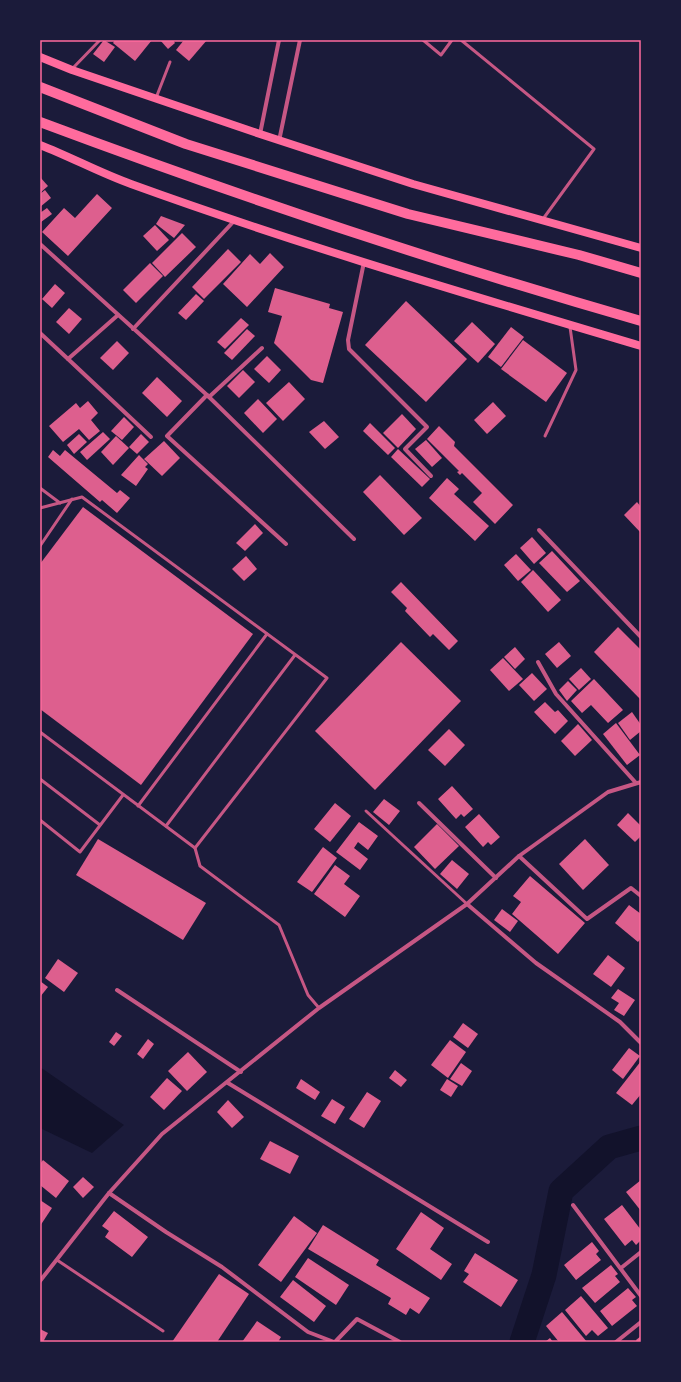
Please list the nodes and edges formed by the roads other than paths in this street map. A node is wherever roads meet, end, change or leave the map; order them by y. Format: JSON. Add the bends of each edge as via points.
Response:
{"nodes":[{"id":1,"x":100,"y":40,"type":"edge"},
{"id":2,"x":278,"y":40,"type":"edge"},
{"id":3,"x":300,"y":40,"type":"edge"},
{"id":4,"x":423,"y":40,"type":"edge"},
{"id":5,"x":452,"y":40,"type":"edge"},
{"id":6,"x":461,"y":40,"type":"edge"},
{"id":7,"x":40,"y":57,"type":"edge"},
{"id":8,"x":40,"y":60,"type":"edge"},
{"id":9,"x":170,"y":62,"type":"dead end"},
{"id":10,"x":72,"y":70,"type":"junction"},
{"id":11,"x":40,"y":88,"type":"edge"},
{"id":12,"x":156,"y":98,"type":"junction"},
{"id":13,"x":40,"y":122,"type":"edge"},
{"id":14,"x":260,"y":134,"type":"junction"},
{"id":15,"x":279,"y":140,"type":"junction"},
{"id":16,"x":41,"y":146,"type":"edge"},
{"id":17,"x":235,"y":220,"type":"junction"},
{"id":18,"x":542,"y":220,"type":"junction"},
{"id":19,"x":40,"y":244,"type":"edge"},
{"id":20,"x":641,"y":248,"type":"edge"},
{"id":21,"x":364,"y":262,"type":"junction"},
{"id":22,"x":641,"y":273,"type":"edge"},
{"id":23,"x":118,"y":315,"type":"junction"},
{"id":24,"x":641,"y":321,"type":"edge"},
{"id":25,"x":569,"y":325,"type":"junction"},
{"id":26,"x":133,"y":329,"type":"junction"},
{"id":27,"x":40,"y":333,"type":"edge"},
{"id":28,"x":641,"y":346,"type":"edge"},
{"id":29,"x":262,"y":348,"type":"dead end"},
{"id":30,"x":68,"y":359,"type":"junction"},
{"id":31,"x":208,"y":396,"type":"junction"},
{"id":32,"x":545,"y":436,"type":"dead end"},
{"id":33,"x":151,"y":437,"type":"dead end"},
{"id":34,"x":431,"y":476,"type":"dead end"},
{"id":35,"x":40,"y":488,"type":"edge"},
{"id":36,"x":72,"y":500,"type":"junction"},
{"id":37,"x":60,"y":503,"type":"junction"},
{"id":38,"x":40,"y":508,"type":"edge"},
{"id":39,"x":539,"y":530,"type":"dead end"},
{"id":40,"x":354,"y":539,"type":"dead end"},
{"id":41,"x":286,"y":544,"type":"dead end"},
{"id":42,"x":40,"y":546,"type":"edge"},
{"id":43,"x":267,"y":634,"type":"junction"},
{"id":44,"x":641,"y":637,"type":"edge"},
{"id":45,"x":295,"y":655,"type":"junction"},
{"id":46,"x":538,"y":662,"type":"dead end"},
{"id":47,"x":40,"y":732,"type":"edge"},
{"id":48,"x":40,"y":779,"type":"edge"},
{"id":49,"x":641,"y":782,"type":"edge"},
{"id":50,"x":636,"y":783,"type":"junction"},
{"id":51,"x":123,"y":795,"type":"junction"},
{"id":52,"x":419,"y":803,"type":"dead end"},
{"id":53,"x":138,"y":806,"type":"junction"},
{"id":54,"x":366,"y":811,"type":"dead end"},
{"id":55,"x":40,"y":820,"type":"edge"},
{"id":56,"x":100,"y":824,"type":"junction"},
{"id":57,"x":166,"y":826,"type":"junction"},
{"id":58,"x":195,"y":848,"type":"junction"},
{"id":59,"x":519,"y":856,"type":"junction"},
{"id":60,"x":496,"y":878,"type":"junction"},
{"id":61,"x":641,"y":896,"type":"edge"},
{"id":62,"x":467,"y":904,"type":"junction"},
{"id":63,"x":117,"y":990,"type":"dead end"},
{"id":64,"x":319,"y":1008,"type":"junction"},
{"id":65,"x":641,"y":1043,"type":"edge"},
{"id":66,"x":241,"y":1072,"type":"junction"},
{"id":67,"x":228,"y":1082,"type":"junction"},
{"id":68,"x":109,"y":1193,"type":"junction"},
{"id":69,"x":572,"y":1205,"type":"dead end"},
{"id":70,"x":488,"y":1242,"type":"dead end"},
{"id":71,"x":641,"y":1252,"type":"edge"},
{"id":72,"x":56,"y":1260,"type":"junction"},
{"id":73,"x":621,"y":1268,"type":"junction"},
{"id":74,"x":40,"y":1281,"type":"edge"},
{"id":75,"x":641,"y":1296,"type":"edge"},
{"id":76,"x":641,"y":1322,"type":"edge"},
{"id":77,"x":163,"y":1331,"type":"dead end"},
{"id":78,"x":334,"y":1342,"type":"edge"},
{"id":79,"x":400,"y":1342,"type":"edge"},
{"id":80,"x":616,"y":1342,"type":"edge"}],
"edges":[{"from":1,"to":10,"type":"lane"},
{"from":2,"to":14,"type":"street"},
{"from":3,"to":15,"type":"street"},
{"from":4,"to":5,"type":"lane","via":[[441,54]]},
{"from":6,"to":18,"type":"lane","via":[[594,149]]},
{"from":7,"to":10,"type":"main road"},
{"from":8,"to":10,"type":"main road"},
{"from":9,"to":12,"type":"lane"},
{"from":10,"to":12,"type":"main road"},
{"from":11,"to":22,"type":"main road","via":[[186,144],[408,214],[579,255]]},
{"from":12,"to":14,"type":"main road"},
{"from":13,"to":24,"type":"main road","via":[[170,171],[420,255]]},
{"from":14,"to":15,"type":"main road"},
{"from":15,"to":18,"type":"main road","via":[[413,184]]},
{"from":16,"to":17,"type":"main road","via":[[129,183]]},
{"from":17,"to":21,"type":"main road"},
{"from":17,"to":26,"type":"street"},
{"from":18,"to":20,"type":"main road"},
{"from":19,"to":23,"type":"street"},
{"from":21,"to":25,"type":"main road"},
{"from":21,"to":34,"type":"street","via":[[348,340],[349,349],[427,427],[405,449]]},
{"from":23,"to":26,"type":"street"},
{"from":23,"to":30,"type":"street"},
{"from":25,"to":28,"type":"main road"},
{"from":25,"to":32,"type":"lane","via":[[576,370]]},
{"from":26,"to":31,"type":"street"},
{"from":27,"to":30,"type":"street"},
{"from":29,"to":31,"type":"street"},
{"from":30,"to":33,"type":"street"},
{"from":31,"to":40,"type":"street"},
{"from":31,"to":41,"type":"street","via":[[166,436]]},
{"from":35,"to":37,"type":"lane"},
{"from":36,"to":37,"type":"lane"},
{"from":36,"to":42,"type":"lane"},
{"from":36,"to":43,"type":"lane","via":[[82,497]]},
{"from":37,"to":38,"type":"lane"},
{"from":39,"to":44,"type":"street"},
{"from":43,"to":45,"type":"lane"},
{"from":43,"to":53,"type":"lane"},
{"from":45,"to":57,"type":"lane"},
{"from":45,"to":58,"type":"lane","via":[[326,678]]},
{"from":46,"to":50,"type":"street","via":[[556,694]]},
{"from":47,"to":51,"type":"lane"},
{"from":48,"to":56,"type":"lane"},
{"from":49,"to":50,"type":"street"},
{"from":50,"to":59,"type":"street","via":[[608,792]]},
{"from":51,"to":53,"type":"lane"},
{"from":51,"to":56,"type":"lane"},
{"from":52,"to":60,"type":"street"},
{"from":53,"to":57,"type":"lane"},
{"from":54,"to":62,"type":"lane"},
{"from":55,"to":56,"type":"lane","via":[[80,852]]},
{"from":57,"to":58,"type":"lane"},
{"from":58,"to":64,"type":"lane","via":[[200,866],[279,925],[308,995]]},
{"from":59,"to":60,"type":"street"},
{"from":59,"to":61,"type":"street","via":[[587,919],[631,888]]},
{"from":60,"to":62,"type":"street"},
{"from":62,"to":64,"type":"street"},
{"from":62,"to":65,"type":"street","via":[[536,963],[620,1022]]},
{"from":63,"to":66,"type":"street"},
{"from":64,"to":66,"type":"street"},
{"from":66,"to":67,"type":"street"},
{"from":67,"to":68,"type":"street","via":[[162,1134]]},
{"from":67,"to":70,"type":"street"},
{"from":68,"to":72,"type":"street"},
{"from":68,"to":78,"type":"street","via":[[222,1267],[308,1332]]},
{"from":69,"to":73,"type":"street"},
{"from":71,"to":73,"type":"street"},
{"from":72,"to":74,"type":"street"},
{"from":72,"to":77,"type":"lane"},
{"from":73,"to":75,"type":"street"},
{"from":76,"to":80,"type":"street"},
{"from":78,"to":79,"type":"street","via":[[357,1319]]}]}
